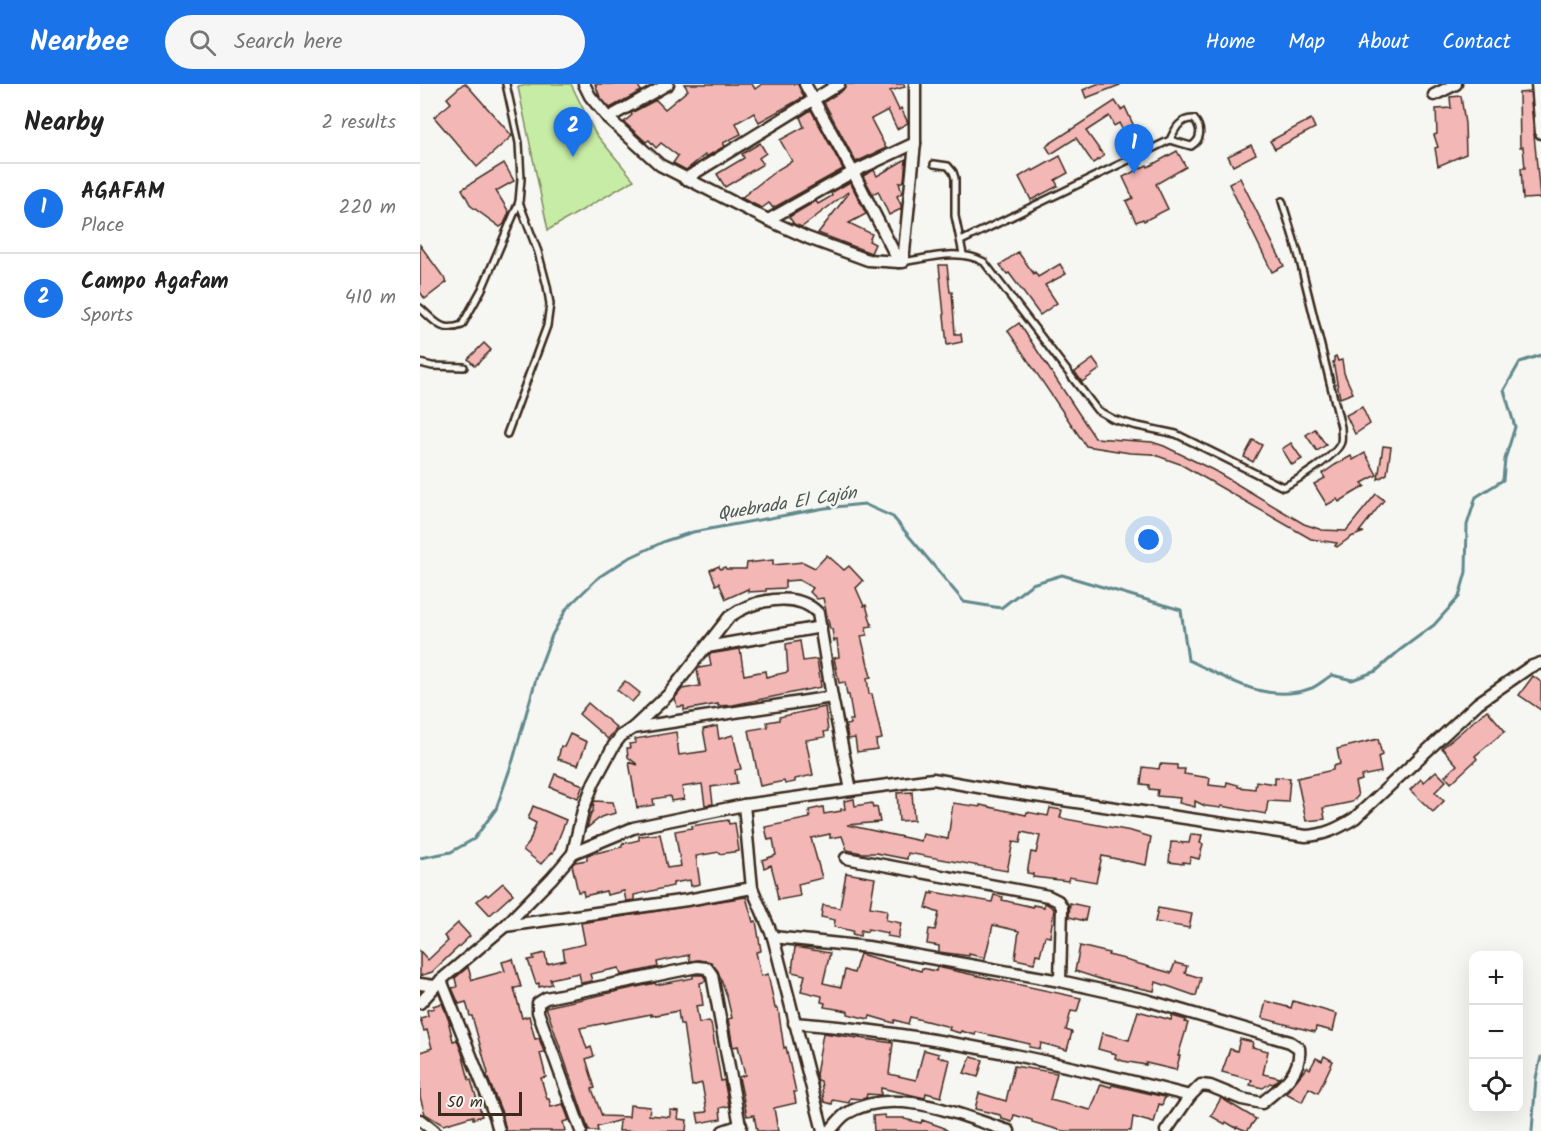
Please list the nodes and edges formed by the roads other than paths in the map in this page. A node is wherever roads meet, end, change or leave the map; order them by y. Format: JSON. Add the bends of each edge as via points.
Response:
{"nodes":[{"id":1,"x":506,"y":84,"type":"edge"},
{"id":2,"x":584,"y":84,"type":"edge"},
{"id":3,"x":668,"y":84,"type":"edge"},
{"id":4,"x":805,"y":84,"type":"edge"},
{"id":5,"x":839,"y":84,"type":"edge"},
{"id":6,"x":915,"y":84,"type":"edge"},
{"id":7,"x":1456,"y":84,"type":"edge"},
{"id":8,"x":1537,"y":84,"type":"edge"},
{"id":9,"x":1434,"y":95,"type":"dead end"},
{"id":10,"x":813,"y":99,"type":"junction"},
{"id":11,"x":608,"y":118,"type":"junction"},
{"id":12,"x":1541,"y":133,"type":"edge"},
{"id":13,"x":1170,"y":140,"type":"junction"},
{"id":14,"x":915,"y":143,"type":"junction"},
{"id":15,"x":934,"y":164,"type":"dead end"},
{"id":16,"x":853,"y":172,"type":"junction"},
{"id":17,"x":685,"y":178,"type":"junction"},
{"id":18,"x":1282,"y":201,"type":"dead end"},
{"id":19,"x":519,"y":202,"type":"junction"},
{"id":20,"x":768,"y":220,"type":"junction"},
{"id":21,"x":961,"y":241,"type":"junction"},
{"id":22,"x":963,"y":254,"type":"junction"},
{"id":23,"x":901,"y":262,"type":"junction"},
{"id":24,"x":420,"y":308,"type":"edge"},
{"id":25,"x":420,"y":363,"type":"edge"},
{"id":26,"x":464,"y":367,"type":"dead end"},
{"id":27,"x":507,"y":434,"type":"dead end"},
{"id":28,"x":821,"y":627,"type":"junction"},
{"id":29,"x":707,"y":647,"type":"junction"},
{"id":30,"x":1536,"y":665,"type":"edge"},
{"id":31,"x":1541,"y":673,"type":"edge"},
{"id":32,"x":832,"y":697,"type":"junction"},
{"id":33,"x":633,"y":728,"type":"junction"},
{"id":34,"x":851,"y":790,"type":"junction"},
{"id":35,"x":744,"y":805,"type":"junction"},
{"id":36,"x":573,"y":853,"type":"junction"},
{"id":37,"x":846,"y":858,"type":"dead end"},
{"id":38,"x":752,"y":888,"type":"junction"},
{"id":39,"x":505,"y":927,"type":"junction"},
{"id":40,"x":773,"y":937,"type":"junction"},
{"id":41,"x":1060,"y":981,"type":"junction"},
{"id":42,"x":437,"y":983,"type":"junction"},
{"id":43,"x":420,"y":984,"type":"edge"},
{"id":44,"x":420,"y":1003,"type":"edge"},
{"id":45,"x":794,"y":1023,"type":"junction"},
{"id":46,"x":1190,"y":1096,"type":"junction"},
{"id":47,"x":420,"y":1120,"type":"edge"},
{"id":48,"x":741,"y":1128,"type":"edge"},
{"id":49,"x":496,"y":1130,"type":"edge"},
{"id":50,"x":434,"y":1131,"type":"edge"},
{"id":51,"x":581,"y":1131,"type":"edge"},
{"id":52,"x":723,"y":1131,"type":"edge"},
{"id":53,"x":823,"y":1131,"type":"edge"},
{"id":54,"x":830,"y":1131,"type":"edge"},
{"id":55,"x":1009,"y":1131,"type":"edge"},
{"id":56,"x":1166,"y":1131,"type":"edge"}],
"edges":[{"from":1,"to":19,"type":"lane","via":[[519,143]]},
{"from":2,"to":11,"type":"street"},
{"from":3,"to":11,"type":"street"},
{"from":4,"to":10,"type":"street"},
{"from":5,"to":10,"type":"street"},
{"from":6,"to":14,"type":"street"},
{"from":7,"to":9,"type":"street"},
{"from":8,"to":12,"type":"street"},
{"from":10,"to":16,"type":"street"},
{"from":10,"to":17,"type":"street"},
{"from":11,"to":17,"type":"street","via":[[660,165]]},
{"from":13,"to":13,"type":"lane","via":[[1186,118],[1198,123],[1196,143],[1191,146]]},
{"from":13,"to":21,"type":"lane"},
{"from":14,"to":16,"type":"street"},
{"from":14,"to":23,"type":"street"},
{"from":15,"to":21,"type":"lane","via":[[948,166],[953,172],[955,216]]},
{"from":16,"to":20,"type":"street"},
{"from":16,"to":23,"type":"street"},
{"from":17,"to":20,"type":"street"},
{"from":18,"to":22,"type":"lane","via":[[1341,427],[1337,448],[1311,471],[1283,487],[1176,434],[1113,419],[1097,410],[984,262]]},
{"from":19,"to":24,"type":"lane","via":[[482,289],[462,325],[443,328]]},
{"from":19,"to":27,"type":"lane","via":[[538,252],[550,304],[547,326]]},
{"from":20,"to":23,"type":"street","via":[[868,260]]},
{"from":21,"to":22,"type":"lane"},
{"from":22,"to":23,"type":"lane"},
{"from":25,"to":26,"type":"lane"},
{"from":28,"to":29,"type":"street"},
{"from":28,"to":29,"type":"street","via":[[818,613],[810,604],[787,600],[762,602],[739,609],[729,617]]},
{"from":28,"to":32,"type":"street"},
{"from":29,"to":33,"type":"street","via":[[668,695]]},
{"from":30,"to":31,"type":"street"},
{"from":30,"to":34,"type":"street","via":[[1478,703],[1355,818],[1322,835],[933,779]]},
{"from":32,"to":33,"type":"street"},
{"from":32,"to":34,"type":"street"},
{"from":33,"to":36,"type":"street","via":[[614,745],[594,782]]},
{"from":34,"to":35,"type":"street"},
{"from":35,"to":36,"type":"street","via":[[633,828]]},
{"from":35,"to":38,"type":"street"},
{"from":36,"to":39,"type":"street"},
{"from":37,"to":41,"type":"street","via":[[1058,901],[1062,907]]},
{"from":38,"to":39,"type":"street"},
{"from":38,"to":40,"type":"street"},
{"from":39,"to":42,"type":"street"},
{"from":40,"to":41,"type":"street","via":[[868,946]]},
{"from":40,"to":45,"type":"street"},
{"from":41,"to":46,"type":"street","via":[[1146,1000],[1290,1042],[1299,1048],[1297,1065],[1289,1081],[1262,1103],[1201,1085]]},
{"from":42,"to":43,"type":"street"},
{"from":42,"to":44,"type":"street"},
{"from":42,"to":49,"type":"street"},
{"from":45,"to":46,"type":"street","via":[[966,1046],[1070,1066]]},
{"from":45,"to":53,"type":"street"},
{"from":46,"to":56,"type":"street"},
{"from":47,"to":50,"type":"street"},
{"from":48,"to":51,"type":"street","via":[[712,975],[707,968],[697,967],[546,998],[538,1003]]},
{"from":48,"to":52,"type":"street"},
{"from":54,"to":55,"type":"street","via":[[844,1115],[864,1105],[909,1101]]}]}
